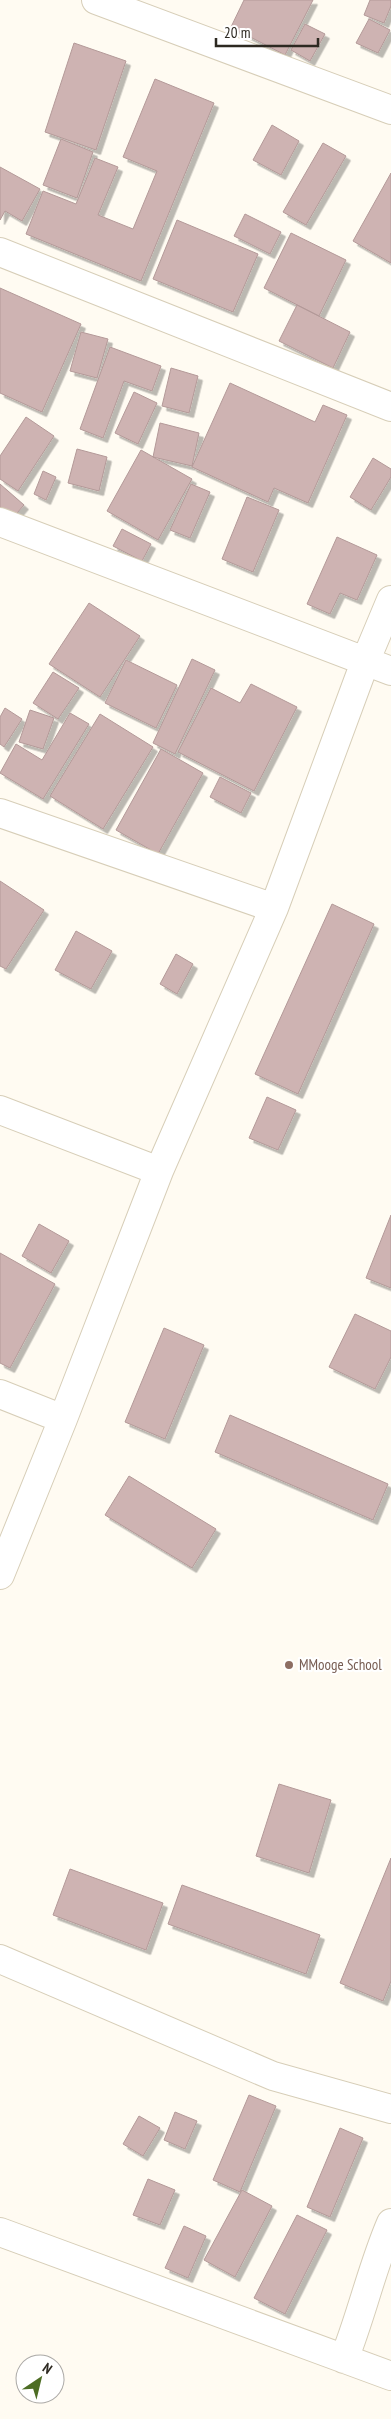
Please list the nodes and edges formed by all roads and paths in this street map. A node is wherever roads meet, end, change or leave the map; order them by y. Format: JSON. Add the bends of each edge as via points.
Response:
{"nodes":[{"id":1,"x":96,"y":0,"type":"edge"},
{"id":2,"x":391,"y":110,"type":"edge"},
{"id":3,"x":0,"y":252,"type":"edge"},
{"id":4,"x":391,"y":407,"type":"edge"},
{"id":5,"x":0,"y":522,"type":"edge"},
{"id":6,"x":391,"y":600,"type":"edge"},
{"id":7,"x":365,"y":662,"type":"junction"},
{"id":8,"x":391,"y":671,"type":"edge"},
{"id":9,"x":0,"y":813,"type":"edge"},
{"id":10,"x":274,"y":908,"type":"junction"},
{"id":11,"x":0,"y":1110,"type":"edge"},
{"id":12,"x":159,"y":1171,"type":"junction"},
{"id":13,"x":0,"y":1394,"type":"edge"},
{"id":14,"x":63,"y":1419,"type":"junction"},
{"id":15,"x":0,"y":1575,"type":"edge"},
{"id":16,"x":0,"y":1959,"type":"edge"},
{"id":17,"x":391,"y":2109,"type":"edge"},
{"id":18,"x":391,"y":2223,"type":"edge"},
{"id":19,"x":0,"y":2232,"type":"edge"},
{"id":20,"x":344,"y":2359,"type":"junction"},
{"id":21,"x":391,"y":2376,"type":"edge"}],
"edges":[{"from":1,"to":2,"type":"street"},
{"from":3,"to":4,"type":"street"},
{"from":5,"to":7,"type":"street"},
{"from":6,"to":7,"type":"street"},
{"from":7,"to":8,"type":"street"},
{"from":7,"to":10,"type":"street"},
{"from":9,"to":10,"type":"street"},
{"from":10,"to":12,"type":"street"},
{"from":11,"to":12,"type":"street"},
{"from":12,"to":14,"type":"street"},
{"from":13,"to":14,"type":"street"},
{"from":14,"to":15,"type":"street"},
{"from":16,"to":17,"type":"street","via":[[273,2076]]},
{"from":18,"to":20,"type":"street"},
{"from":19,"to":20,"type":"street"},
{"from":20,"to":21,"type":"street"}]}
